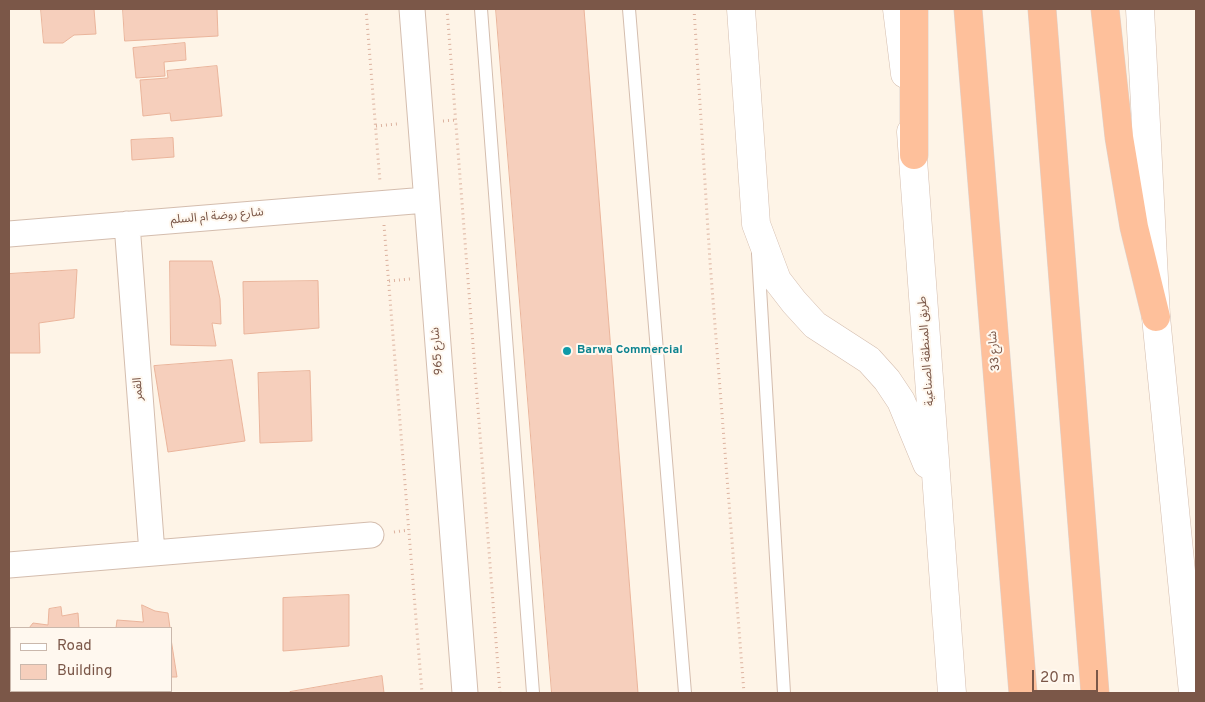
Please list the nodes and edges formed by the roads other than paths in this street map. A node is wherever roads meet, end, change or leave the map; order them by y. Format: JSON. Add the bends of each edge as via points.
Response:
{"nodes":[{"id":1,"x":412,"y":9,"type":"edge"},
{"id":2,"x":480,"y":9,"type":"edge"},
{"id":3,"x":629,"y":9,"type":"edge"},
{"id":4,"x":741,"y":9,"type":"edge"},
{"id":5,"x":897,"y":9,"type":"edge"},
{"id":6,"x":914,"y":9,"type":"edge"},
{"id":7,"x":968,"y":9,"type":"edge"},
{"id":8,"x":1042,"y":9,"type":"edge"},
{"id":9,"x":1106,"y":9,"type":"edge"},
{"id":10,"x":1140,"y":9,"type":"edge"},
{"id":11,"x":914,"y":154,"type":"junction"},
{"id":12,"x":426,"y":200,"type":"junction"},
{"id":13,"x":127,"y":224,"type":"junction"},
{"id":14,"x":756,"y":224,"type":"junction"},
{"id":15,"x":9,"y":234,"type":"edge"},
{"id":16,"x":1156,"y":317,"type":"junction"},
{"id":17,"x":937,"y":492,"type":"junction"},
{"id":18,"x":371,"y":535,"type":"dead end"},
{"id":19,"x":152,"y":553,"type":"junction"},
{"id":20,"x":9,"y":565,"type":"edge"},
{"id":21,"x":465,"y":693,"type":"edge"},
{"id":22,"x":532,"y":693,"type":"edge"},
{"id":23,"x":685,"y":693,"type":"edge"},
{"id":24,"x":784,"y":693,"type":"edge"},
{"id":25,"x":952,"y":693,"type":"edge"},
{"id":26,"x":1022,"y":693,"type":"edge"},
{"id":27,"x":1095,"y":693,"type":"edge"},
{"id":28,"x":1193,"y":693,"type":"edge"}],
"edges":[{"from":1,"to":12,"type":"street","name":"شارع 965"},
{"from":2,"to":22,"type":"lane"},
{"from":3,"to":23,"type":"lane"},
{"from":4,"to":14,"type":"street"},
{"from":5,"to":11,"type":"street","name":"طريق المنطقة الصناعية"},
{"from":6,"to":11,"type":"highway"},
{"from":7,"to":26,"type":"highway","name":"شارع 33"},
{"from":8,"to":27,"type":"highway"},
{"from":9,"to":16,"type":"highway","via":[[1122,155],[1134,227]]},
{"from":10,"to":16,"type":"street"},
{"from":11,"to":17,"type":"street","name":"طريق المنطقة الصناعية"},
{"from":12,"to":13,"type":"street","name":"شارع روضة ام السلم"},
{"from":12,"to":21,"type":"street","name":"شارع 965"},
{"from":13,"to":15,"type":"street","name":"شارع روضة ام السلم"},
{"from":13,"to":19,"type":"street","name":"القمر"},
{"from":14,"to":17,"type":"street","via":[[777,280],[794,302],[815,324],[869,360],[887,380],[901,401]]},
{"from":14,"to":24,"type":"lane"},
{"from":16,"to":28,"type":"street"},
{"from":17,"to":25,"type":"street","name":"طريق المنطقة الصناعية"},
{"from":18,"to":19,"type":"street"},
{"from":19,"to":20,"type":"street"}]}
